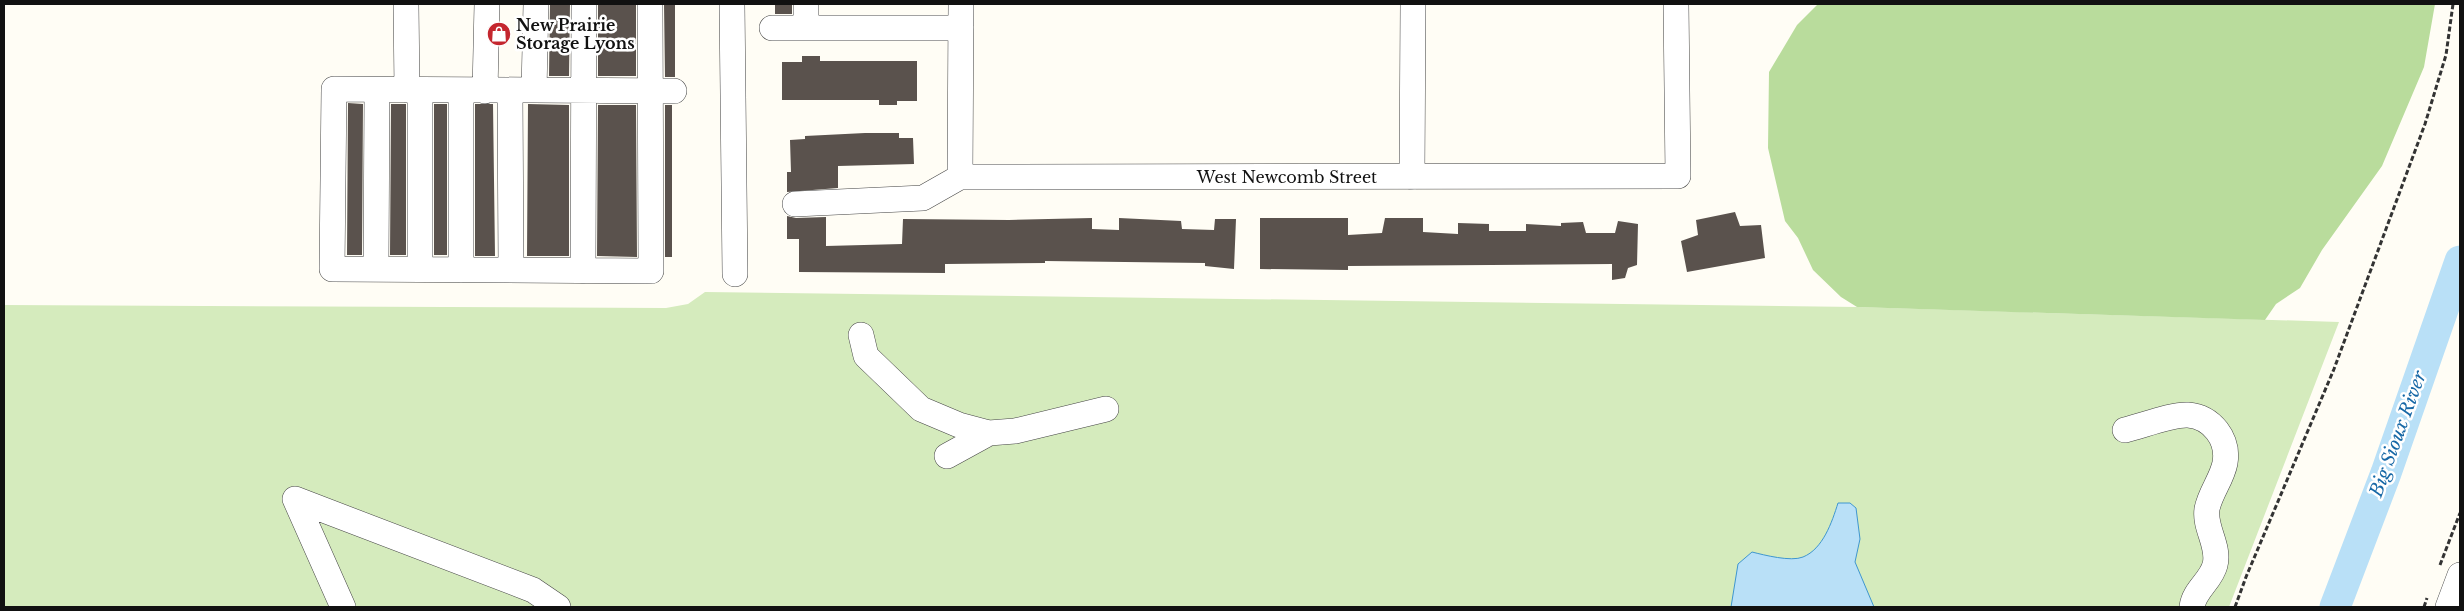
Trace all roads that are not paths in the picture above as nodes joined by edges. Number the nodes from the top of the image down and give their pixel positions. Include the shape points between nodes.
1 (406, 4) edge
2 (487, 4) edge
3 (536, 4) edge
4 (584, 4) edge
5 (650, 4) edge
6 (732, 4) edge
7 (1413, 4) edge
8 (1676, 4) edge
9 (806, 16) edge
10 (961, 16) edge
11 (772, 28) dead end
12 (377, 90) junction
13 (413, 90) junction
14 (510, 90) junction
15 (534, 90) junction
16 (584, 90) junction
17 (473, 91) junction
18 (662, 91) junction
19 (960, 177) junction
20 (1412, 177) junction
21 (795, 204) dead end
22 (376, 269) junction
23 (420, 269) junction
24 (461, 270) junction
25 (511, 270) junction
26 (584, 270) junction
27 (735, 274) dead end
28 (861, 335) dead end
29 (1106, 409) dead end
30 (2125, 430) dead end
31 (989, 433) junction
32 (947, 456) dead end
33 (2449, 574) edge
34 (2439, 599) edge
35 (343, 607) edge
36 (558, 607) edge
37 (2192, 607) edge

1 - 13 street
2 - 17 street
3 - 15 street
4 - 16 street
5 - 18 street
6 - 27 street
7 - 20 street
8 - 20 street, West Newcomb Street via 1678,176
9 - 10 street
9 - 11 street
10 - 19 street
12 - 13 street
12 - 22 street
12 - 22 street via 334,89 332,269
13 - 17 street
13 - 23 street
14 - 15 street
14 - 17 street
14 - 25 street
15 - 16 street
16 - 18 street
16 - 26 street
17 - 24 street
18 - 26 street via 661,271
19 - 20 street, West Newcomb Street
19 - 21 street via 923,198
22 - 23 street
23 - 24 street
24 - 25 street
25 - 26 street
28 - 31 street via 866,356 921,409
29 - 31 street via 1015,431
30 - 37 street via 2187,415 2204,419 2222,437 2225,462 2206,514 2216,554 2215,565 2195,594
31 - 32 street
33 - 34 street
35 - 36 street via 295,499 534,590

